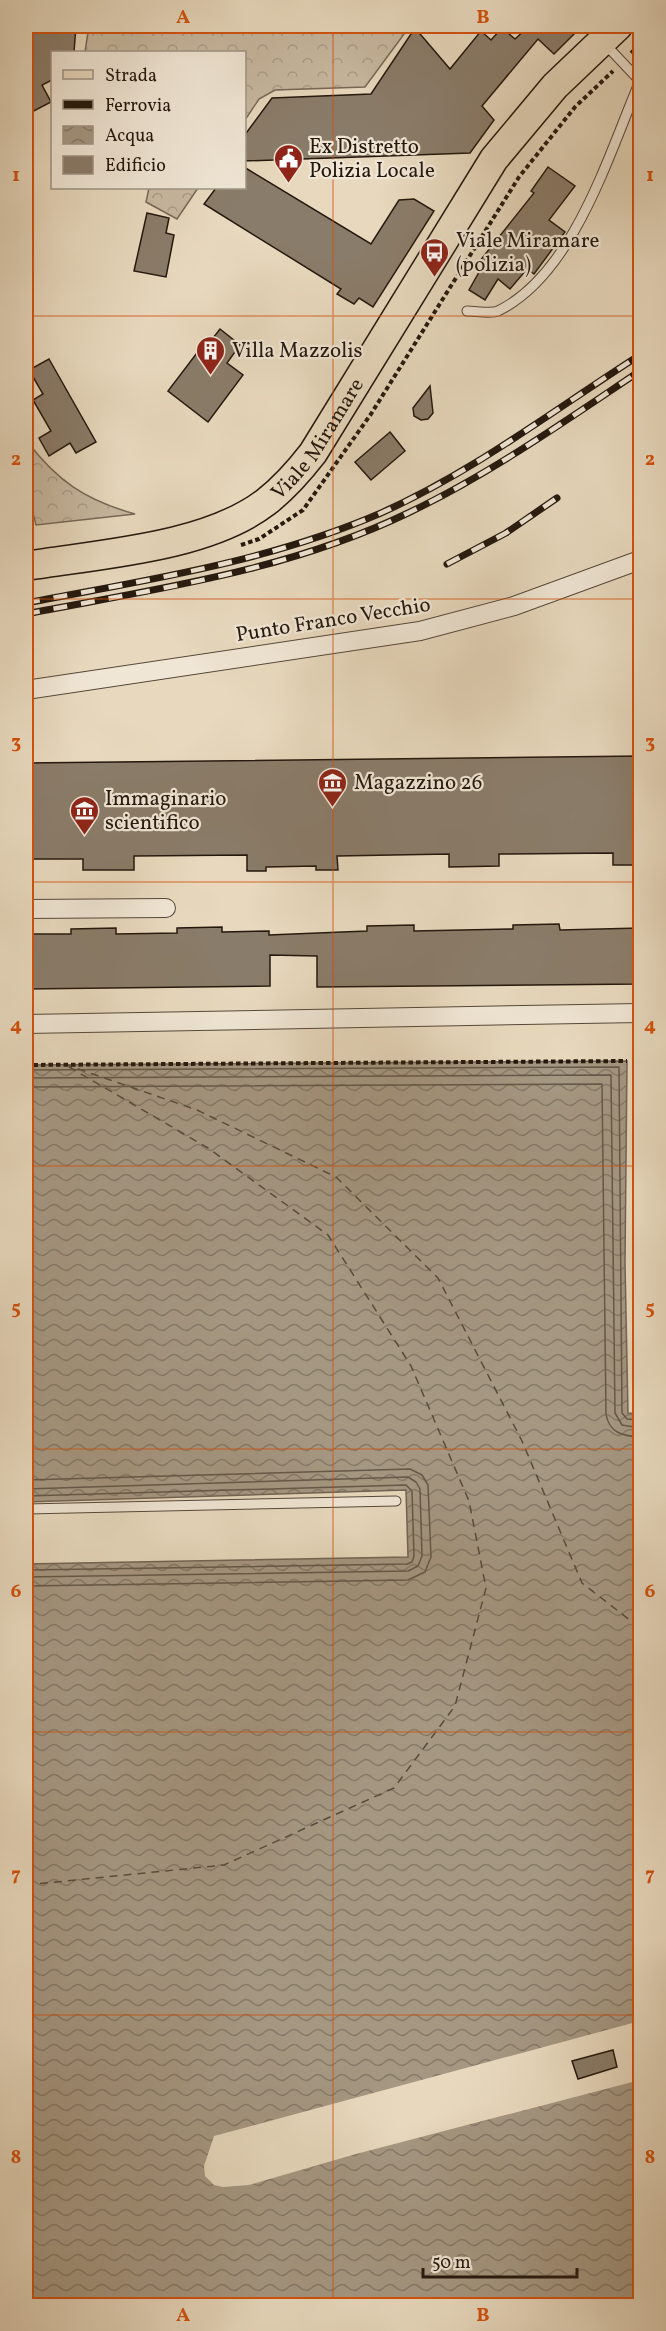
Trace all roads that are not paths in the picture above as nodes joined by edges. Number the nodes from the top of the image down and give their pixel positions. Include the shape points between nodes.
1 (610, 33) edge
2 (467, 311) dead end
3 (640, 560) edge
4 (26, 566) edge
5 (26, 690) edge
6 (166, 908) dead end
7 (26, 909) edge
8 (640, 1013) edge
9 (26, 1024) edge
10 (396, 1501) dead end
11 (26, 1509) edge

1 - 2 lane via 640,81 587,210 555,263 527,290 497,312
1 - 4 main road, Viale Miramare via 555,86 494,159 313,453 282,489 248,514 209,533
3 - 5 street, Punto Franco Vecchio via 514,606 420,631
6 - 7 street
8 - 9 street
10 - 11 lane

